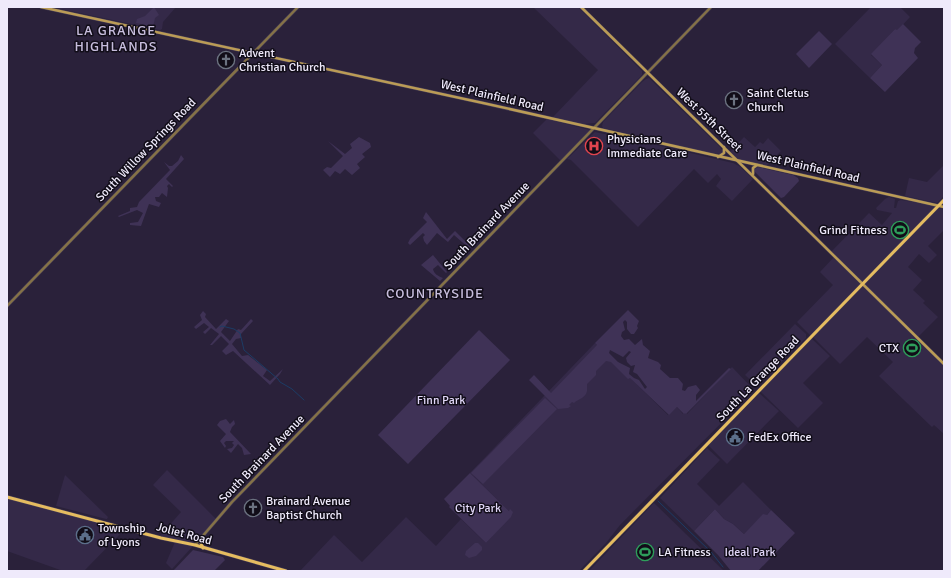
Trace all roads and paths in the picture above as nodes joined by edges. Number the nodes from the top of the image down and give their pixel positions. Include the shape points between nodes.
1 (41, 7) edge
2 (298, 7) edge
3 (581, 7) edge
4 (711, 7) edge
5 (253, 53) junction
6 (648, 72) junction
7 (594, 128) junction
8 (724, 147) junction
9 (718, 157) junction
10 (740, 162) junction
11 (758, 165) junction
12 (753, 174) junction
13 (944, 200) edge
14 (938, 206) junction
15 (944, 207) edge
16 (863, 284) junction
17 (7, 306) edge
18 (944, 364) edge
19 (7, 497) edge
20 (202, 537) junction
21 (194, 545) junction
22 (203, 548) junction
23 (286, 571) edge
24 (584, 571) edge

1 - 5 main road, West Plainfield Road
2 - 5 street, South Willow Springs Road
3 - 6 main road, West 55th Street
4 - 6 street, South Brainard Avenue
5 - 7 main road, West Plainfield Road
5 - 17 street, South Willow Springs Road
6 - 7 street, South Brainard Avenue
6 - 8 main road, West 55th Street
7 - 9 main road, West Plainfield Road
7 - 20 street, South Brainard Avenue via 231,503
8 - 9 main road via 724,153
8 - 10 main road, West 55th Street
9 - 10 main road, West Plainfield Road
10 - 11 main road, West Plainfield Road
10 - 12 main road, West 55th Street
11 - 12 main road via 754,168
11 - 14 main road, West Plainfield Road
12 - 16 main road, West 55th Street
13 - 14 main road, South La Grange Road
14 - 15 main road, West Plainfield Road
14 - 16 main road, South La Grange Road
16 - 18 main road, West 55th Street
16 - 24 main road, South La Grange Road
19 - 21 main road, Joliet Road
20 - 21 street, South Brainard Avenue
20 - 22 main road
21 - 22 main road, Joliet Road
22 - 23 main road, Joliet Road

